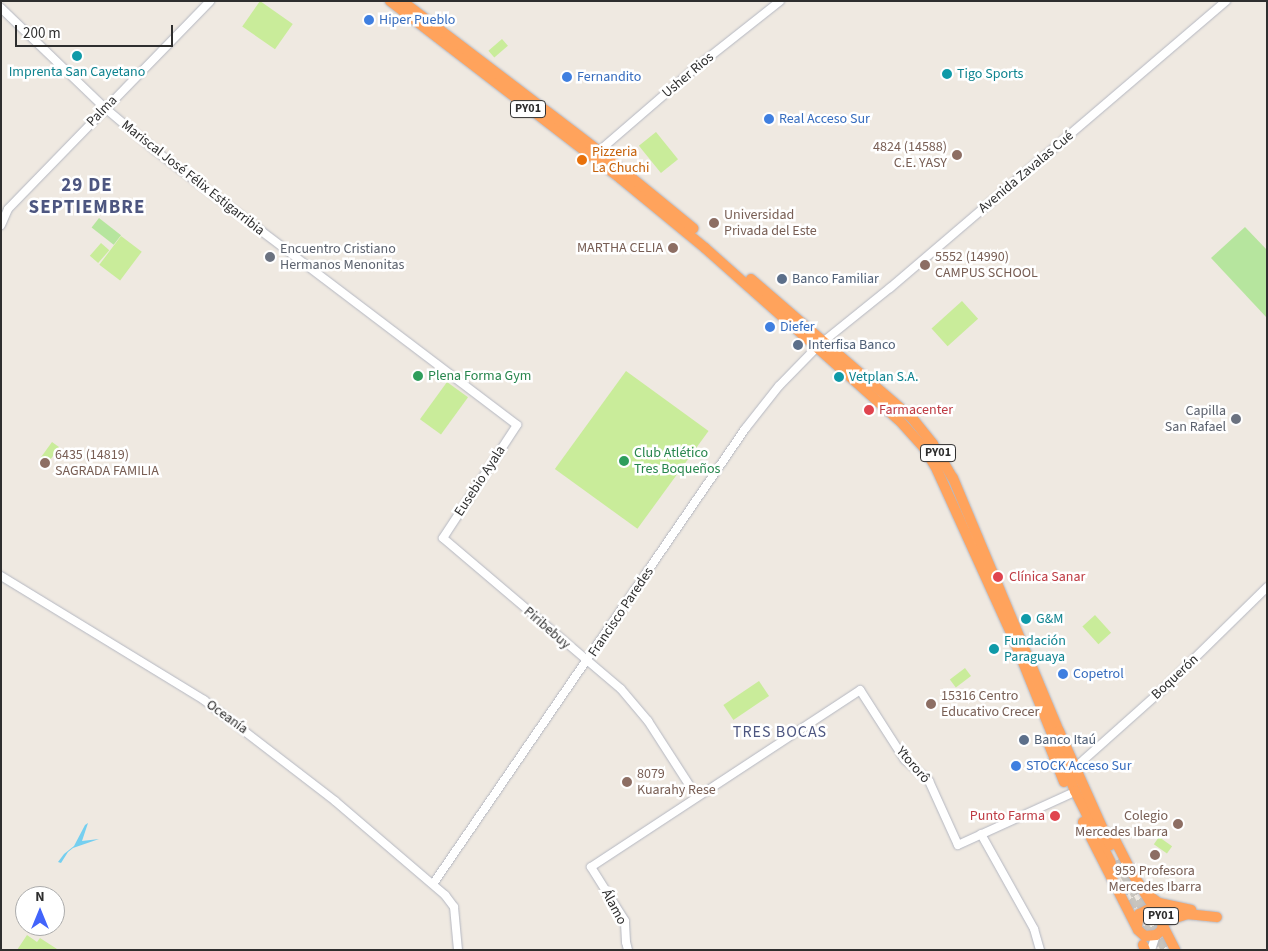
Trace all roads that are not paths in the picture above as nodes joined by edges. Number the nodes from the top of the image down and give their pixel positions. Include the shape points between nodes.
1 (210, 1) edge
2 (390, 1) edge
3 (402, 1) edge
4 (780, 1) edge
5 (1226, 1) edge
6 (1, 8) edge
7 (104, 108) junction
8 (599, 151) junction
9 (4, 212) edge
10 (1, 225) edge
11 (821, 344) junction
12 (517, 425) joint
13 (443, 538) joint
14 (1, 576) edge
15 (1267, 587) edge
16 (1005, 599) junction
17 (1014, 640) junction
18 (586, 662) junction
19 (1080, 764) junction
20 (1070, 794) junction
21 (697, 797) junction
22 (982, 834) junction
23 (433, 884) junction
24 (1142, 890) junction
25 (1180, 916) junction
26 (1217, 917) dead end
27 (1160, 918) junction
28 (1139, 930) junction
29 (1156, 935) junction
30 (1168, 938) junction
31 (1146, 949) edge
32 (458, 950) edge
33 (628, 950) edge
34 (1040, 950) edge
35 (1175, 950) edge

1 - 7 street, Palma
2 - 11 highway, PY01 via 667,216
3 - 8 highway, PY01
4 - 8 street, Usher Rios
5 - 11 street, Avenida Zavalas Cué
6 - 7 street, Mariscal José Félix Estigarribia
7 - 9 street, Palma
7 - 12 street, Mariscal José Félix Estigarribia
8 - 11 highway, PY01 via 671,210
9 - 10 street, Palma
11 - 16 highway, PY01 via 912,418 933,444 953,478
11 - 17 highway, PY01 via 924,448
11 - 18 street, Francisco Paredes via 779,386 745,429
12 - 13 street, Eusebio Ayala
13 - 18 street, Piribebuy
14 - 23 street, Oceanía via 204,700 271,750
15 - 19 street, Boquerón via 1162,690
16 - 17 highway, PY01 via 1114,861 1076,791
16 - 19 highway via 1016,613
17 - 20 highway via 1024,686
18 - 21 street, Piribebuy via 621,689 648,721
18 - 23 street, Francisco Paredes
19 - 24 highway
20 - 22 street
20 - 28 highway
21 - 22 street, Ytororô via 860,690 905,760 929,781 958,845
21 - 33 street, Álamo via 591,867 625,921
22 - 34 street via 1030,921
23 - 32 street, Oceanía via 454,907
24 - 27 highway
24 - 27 highway via 1159,903 1191,910 1173,909
25 - 26 highway
25 - 27 highway
25 - 30 highway via 1170,927
27 - 28 highway, PY01 via 1147,910 1140,914
27 - 29 highway, PY01
27 - 30 highway
28 - 29 highway, PY01 via 1148,936
28 - 31 street
29 - 31 street
30 - 35 highway

